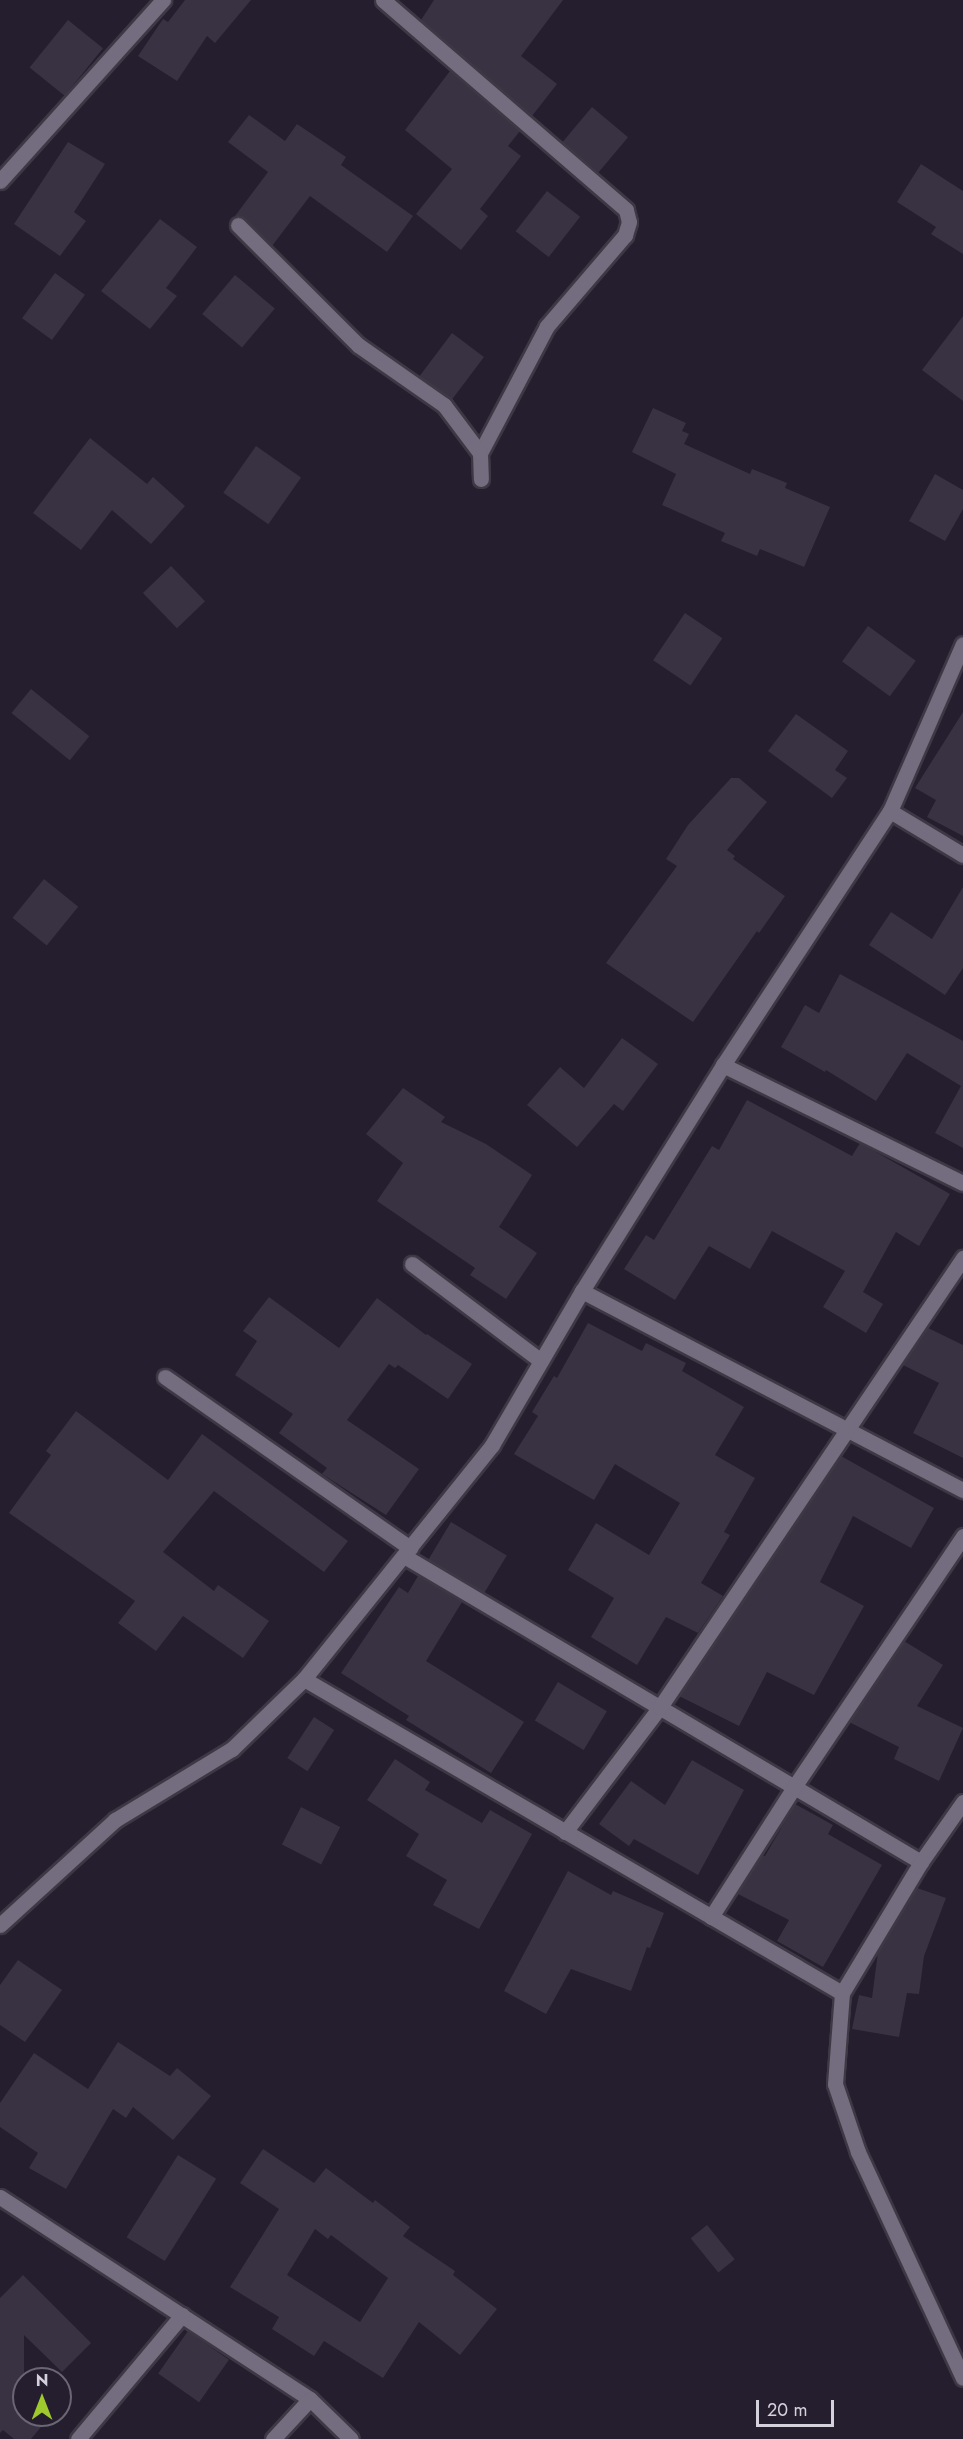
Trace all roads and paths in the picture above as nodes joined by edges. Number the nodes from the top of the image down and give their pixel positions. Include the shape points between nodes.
1 (163, 0) edge
2 (383, 0) edge
3 (0, 181) edge
4 (238, 225) dead end
5 (480, 453) junction
6 (481, 479) dead end
7 (963, 644) edge
8 (890, 812) junction
9 (963, 855) edge
10 (723, 1065) junction
11 (963, 1184) edge
12 (963, 1258) edge
13 (412, 1264) dead end
14 (582, 1291) junction
15 (541, 1361) junction
16 (165, 1377) dead end
17 (847, 1429) junction
18 (963, 1490) edge
19 (963, 1536) edge
20 (407, 1552) junction
21 (304, 1679) junction
22 (660, 1707) junction
23 (794, 1787) junction
24 (963, 1802) edge
25 (565, 1832) junction
26 (921, 1862) junction
27 (711, 1917) junction
28 (0, 1925) edge
29 (842, 1993) junction
30 (0, 2197) edge
31 (182, 2315) junction
32 (963, 2378) edge
33 (310, 2399) junction
34 (78, 2439) edge
35 (273, 2439) edge
36 (351, 2439) edge

1 - 3 street
2 - 5 street via 626,210 629,222 625,235 547,326
4 - 5 street via 358,345 444,405
5 - 6 street
7 - 8 street
8 - 9 street
8 - 10 street
10 - 11 street
10 - 14 street
12 - 17 street
13 - 15 street
14 - 15 street
14 - 17 street
15 - 20 street via 492,1445
16 - 20 street
17 - 18 street
17 - 22 street
19 - 23 street
20 - 21 street
20 - 22 street
21 - 25 street
21 - 28 street via 232,1749 115,1820
22 - 23 street
22 - 25 street
23 - 26 street
23 - 27 street
24 - 26 street
25 - 27 street
26 - 29 street
27 - 29 street
29 - 32 street via 835,2084 858,2152
30 - 31 street
31 - 33 street
31 - 34 street
33 - 35 street
33 - 36 street

